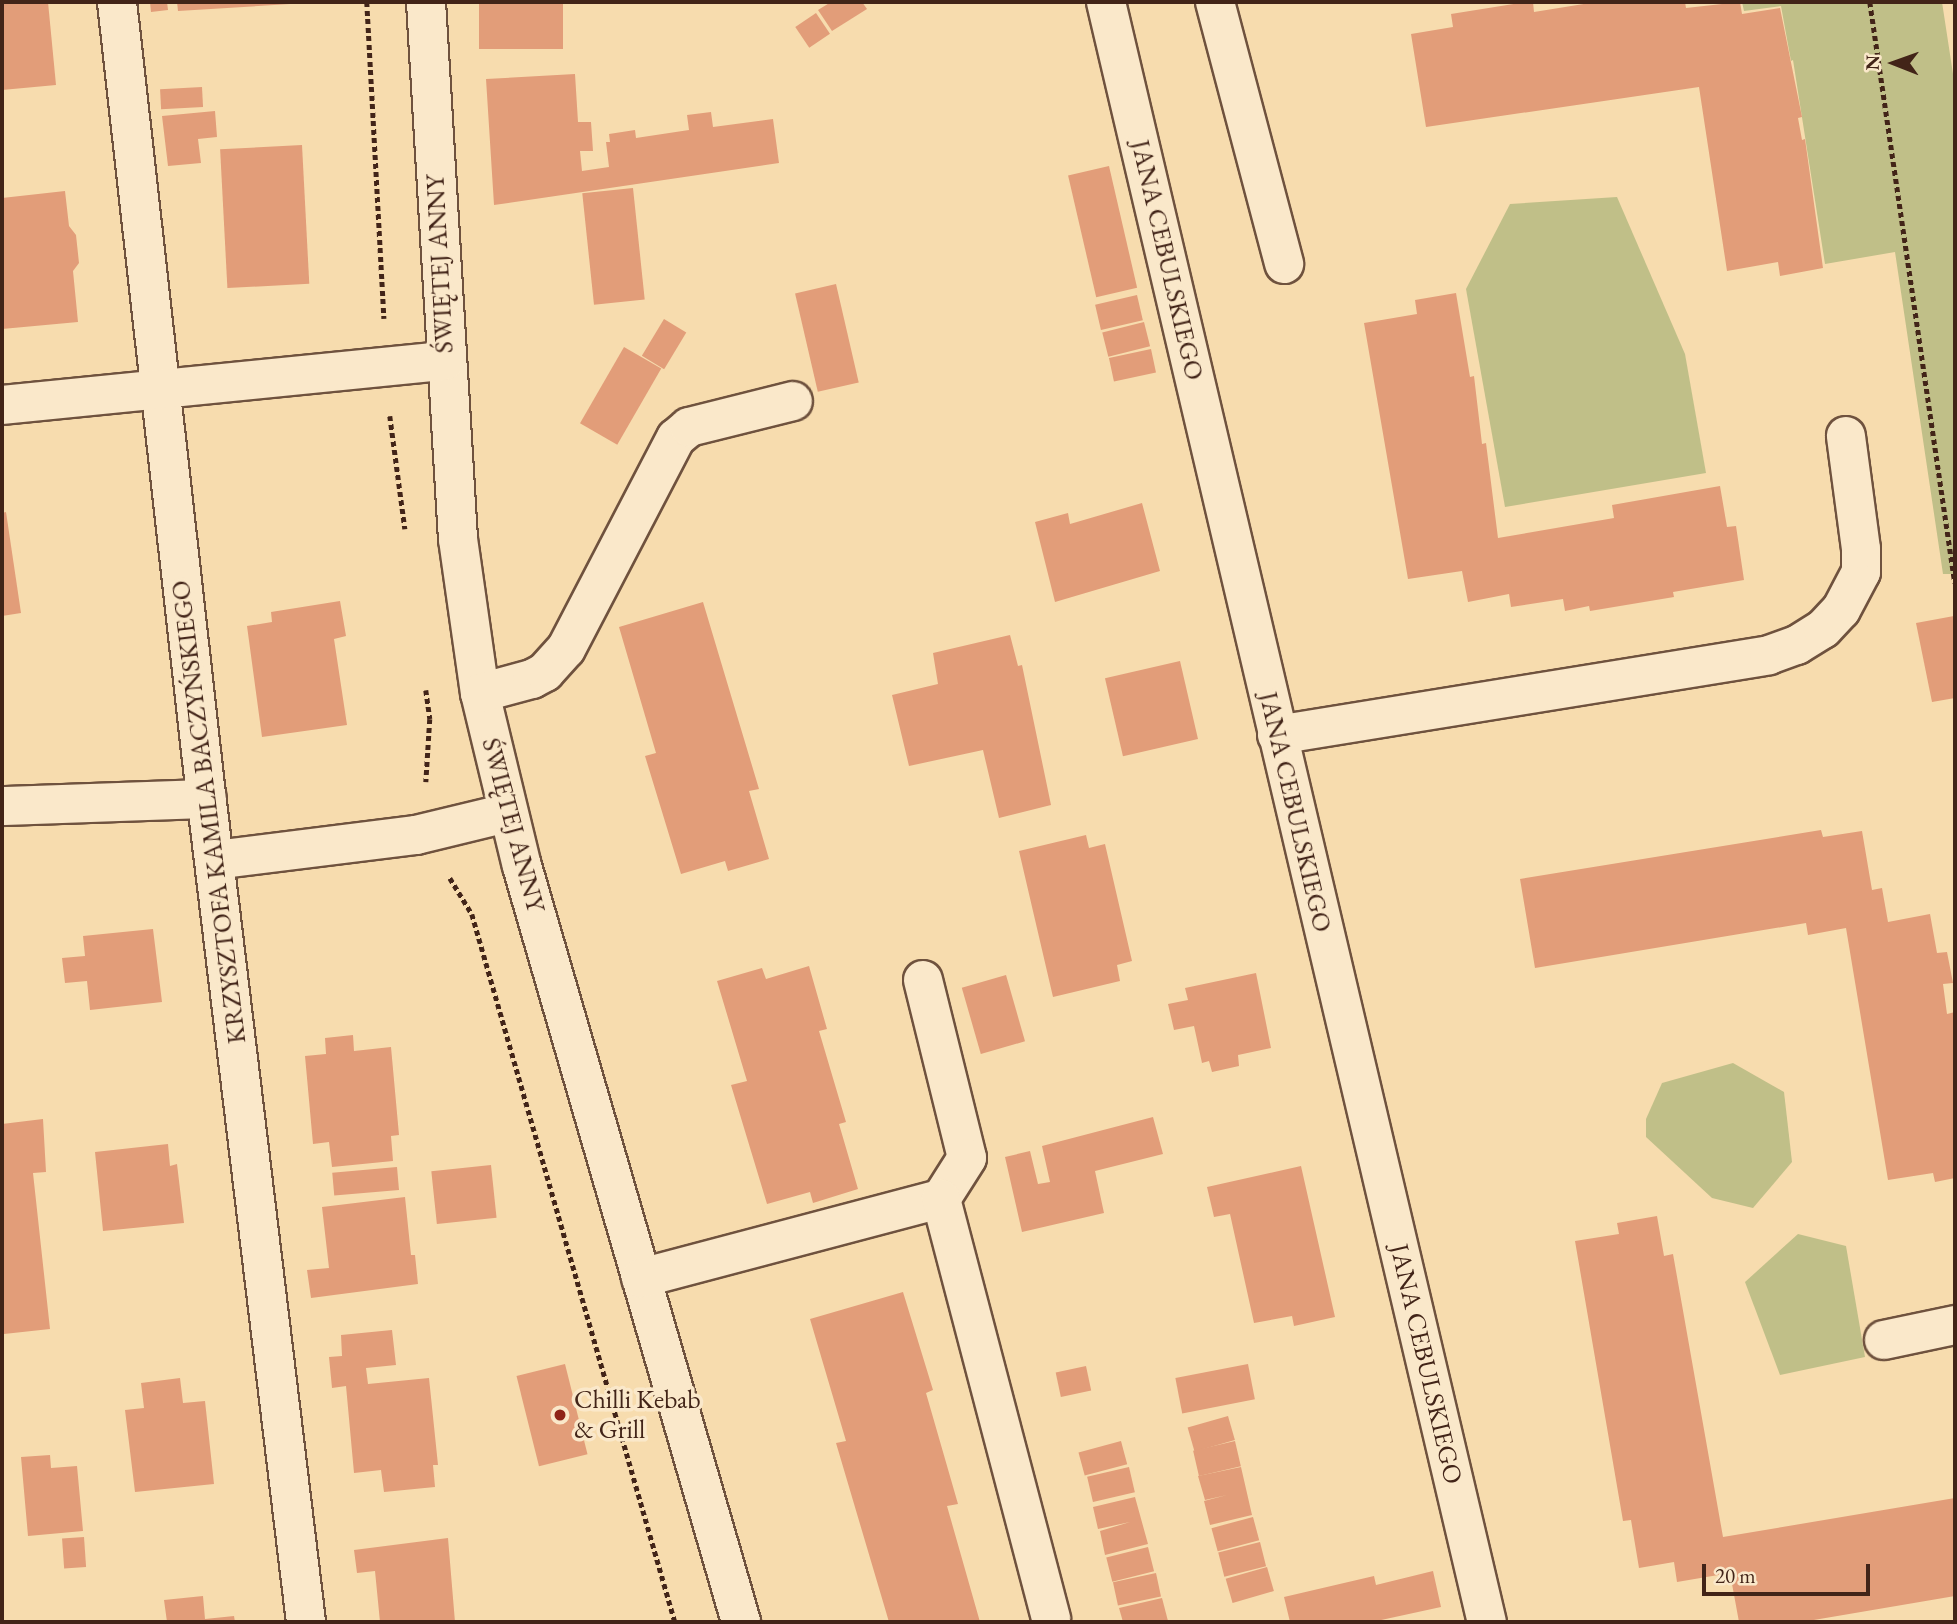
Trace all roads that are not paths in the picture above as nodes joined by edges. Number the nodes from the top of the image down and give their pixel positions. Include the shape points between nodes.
1 (117, 2) edge
2 (426, 2) edge
3 (1215, 2) edge
4 (1109, 13) edge
5 (1284, 264) dead end
6 (445, 361) junction
7 (159, 391) junction
8 (793, 401) dead end
9 (2, 405) edge
10 (1846, 436) dead end
11 (480, 693) junction
12 (1277, 735) junction
13 (207, 799) junction
14 (2, 806) edge
15 (507, 813) junction
16 (215, 860) junction
17 (923, 980) dead end
18 (942, 1199) junction
19 (641, 1278) junction
20 (1955, 1325) edge
21 (1884, 1340) dead end
22 (1051, 1619) dead end
23 (306, 1622) edge
24 (741, 1622) edge
25 (1487, 1622) edge

1 - 7 street, KRZYSZTOFA KAMILA BACZYŃSKIEGO
2 - 6 street, ŚWIĘTEJ ANNY
3 - 5 street
4 - 12 street, JANA CEBULSKIEGO
6 - 7 street
6 - 11 street, ŚWIĘTEJ ANNY via 458,539
7 - 9 street
7 - 13 street, KRZYSZTOFA KAMILA BACZYŃSKIEGO
8 - 11 street via 689,427 676,438 566,649 532,679
10 - 12 street via 1861,572 1841,610 1823,629 1797,645 1757,657
11 - 15 street, ŚWIĘTEJ ANNY
12 - 25 street, JANA CEBULSKIEGO
13 - 14 street
13 - 16 street, KRZYSZTOFA KAMILA BACZYŃSKIEGO
15 - 16 street via 416,835
15 - 19 street, ŚWIĘTEJ ANNY
16 - 23 street, KRZYSZTOFA KAMILA BACZYŃSKIEGO
17 - 18 street via 967,1158
18 - 19 street
18 - 22 street
19 - 24 street, ŚWIĘTEJ ANNY
20 - 21 street

